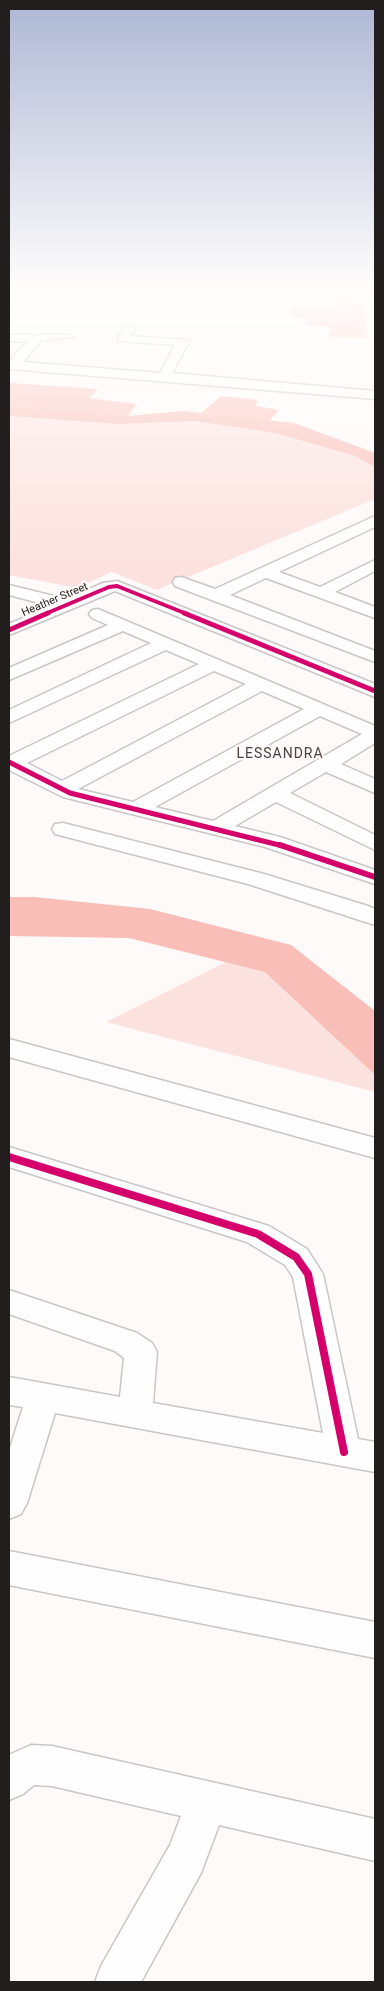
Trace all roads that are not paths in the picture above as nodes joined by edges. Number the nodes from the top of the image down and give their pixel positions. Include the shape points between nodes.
1 (230, 382) edge
2 (375, 395) edge
3 (375, 521) edge
4 (375, 565) edge
5 (265, 572) junction
6 (180, 582) dead end
7 (10, 592) edge
8 (320, 593) junction
9 (216, 595) junction
10 (68, 605) junction
11 (375, 613) edge
12 (98, 614) dead end
13 (122, 624) junction
14 (9, 630) edge
15 (166, 643) junction
16 (375, 657) edge
17 (213, 664) junction
18 (9, 675) edge
19 (262, 684) junction
20 (375, 691) edge
21 (319, 709) junction
22 (9, 717) edge
23 (375, 734) edge
24 (10, 762) edge
25 (325, 764) junction
26 (375, 787) edge
27 (62, 788) junction
28 (275, 794) junction
29 (136, 809) junction
30 (216, 828) junction
31 (64, 829) dead end
32 (375, 843) edge
33 (369, 869) edge
34 (375, 918) edge
35 (9, 1048) edge
36 (375, 1148) edge
37 (9, 1157) edge
38 (9, 1302) edge
39 (9, 1391) edge
40 (44, 1398) junction
41 (135, 1414) junction
42 (359, 1454) edge
43 (9, 1503) edge
44 (9, 1568) edge
45 (375, 1640) edge
46 (9, 1780) edge
47 (207, 1802) junction
48 (375, 1840) edge
49 (117, 1982) edge

1 - 2 street
3 - 5 street
4 - 8 street
5 - 8 street
5 - 9 street
6 - 9 street
7 - 10 street
8 - 11 street
9 - 16 street
10 - 14 street, Heather Street
10 - 20 street, Heather Street via 109,587 122,587
12 - 13 street
13 - 15 street
13 - 18 street
15 - 17 street
15 - 22 street
17 - 19 street
17 - 24 street
19 - 21 street
19 - 27 street
21 - 23 street
21 - 29 street
23 - 25 street
24 - 27 street
25 - 26 street
25 - 28 street
27 - 29 street via 70,793
28 - 30 street
28 - 32 street
29 - 30 street
30 - 33 street
31 - 34 street via 256,879
35 - 36 street
37 - 42 street via 258,1234 296,1257 308,1274
38 - 41 street via 126,1342 141,1352
39 - 40 street
40 - 41 street
40 - 43 street
41 - 42 street
44 - 45 street
46 - 47 street via 32,1765 52,1766
47 - 48 street
47 - 49 street via 186,1858

